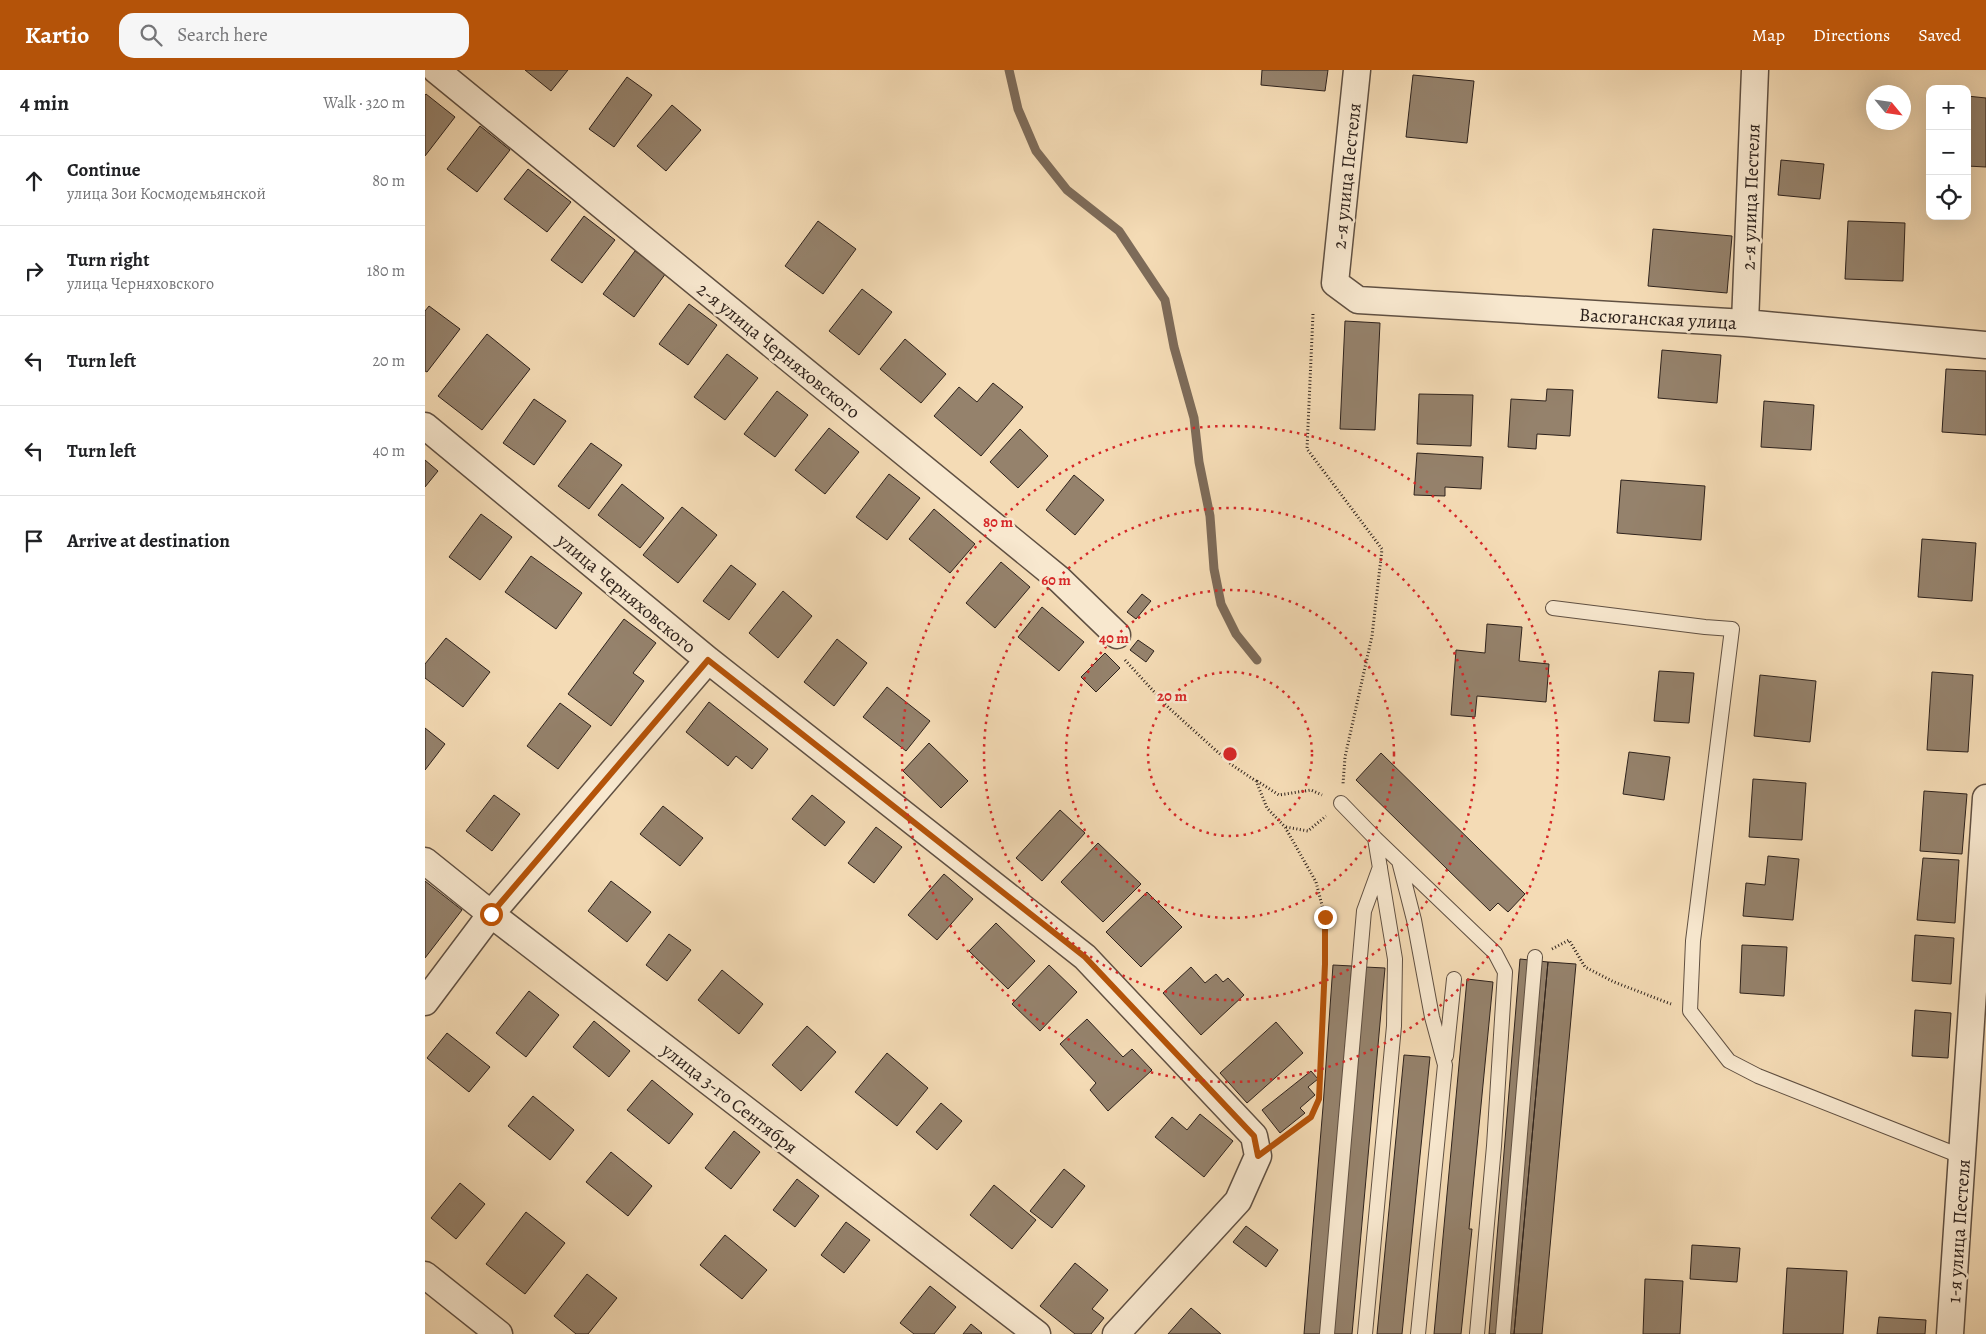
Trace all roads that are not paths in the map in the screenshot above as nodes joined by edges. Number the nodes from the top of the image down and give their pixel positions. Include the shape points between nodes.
1 (436, 70) edge
2 (1357, 70) edge
3 (1755, 70) edge
4 (1335, 283) joint
5 (1745, 323) junction
6 (1986, 345) edge
7 (425, 426) edge
8 (1553, 608) dead end
9 (1117, 635) road end
10 (708, 660) junction
11 (1986, 798) edge
12 (1341, 803) road end
13 (1375, 838) junction
14 (425, 861) edge
15 (1399, 862) junction
16 (1381, 865) junction
17 (491, 914) junction
18 (1535, 957) road end
19 (1454, 979) dead end
20 (425, 1002) edge
21 (1445, 1064) junction
22 (1963, 1157) junction
23 (425, 1275) edge
24 (499, 1334) edge
25 (1037, 1334) edge
26 (1116, 1334) edge
27 (1327, 1334) edge
28 (1365, 1334) edge
29 (1418, 1334) edge
30 (1477, 1334) edge
31 (1503, 1334) edge
32 (1950, 1334) edge

1 - 9 street, 2-я улица Черняховского via 1059,579
2 - 4 street, 2-я улица Пестеля
3 - 5 street, 2-я улица Пестеля
4 - 5 street, Васюганская улица via 1358,300
5 - 6 street, Васюганская улица
7 - 10 street, улица Черняховского
8 - 22 lane via 1732,629 1693,941 1690,1011 1729,1060 1758,1076
10 - 17 street
10 - 26 street, улица Черняховского via 1085,957 1256,1146 1238,1201
11 - 22 street, 1-я улица Пестеля
12 - 13 lane
13 - 15 lane
13 - 16 lane
14 - 17 street, улица 3-го Сентября
15 - 21 lane
15 - 30 lane via 1495,953 1505,972
16 - 27 lane via 1364,911
16 - 28 lane via 1395,959 1393,1026
17 - 20 street
17 - 25 street, улица 3-го Сентября
18 - 31 lane
19 - 21 lane
21 - 29 lane
22 - 32 street, 1-я улица Пестеля
23 - 24 street

